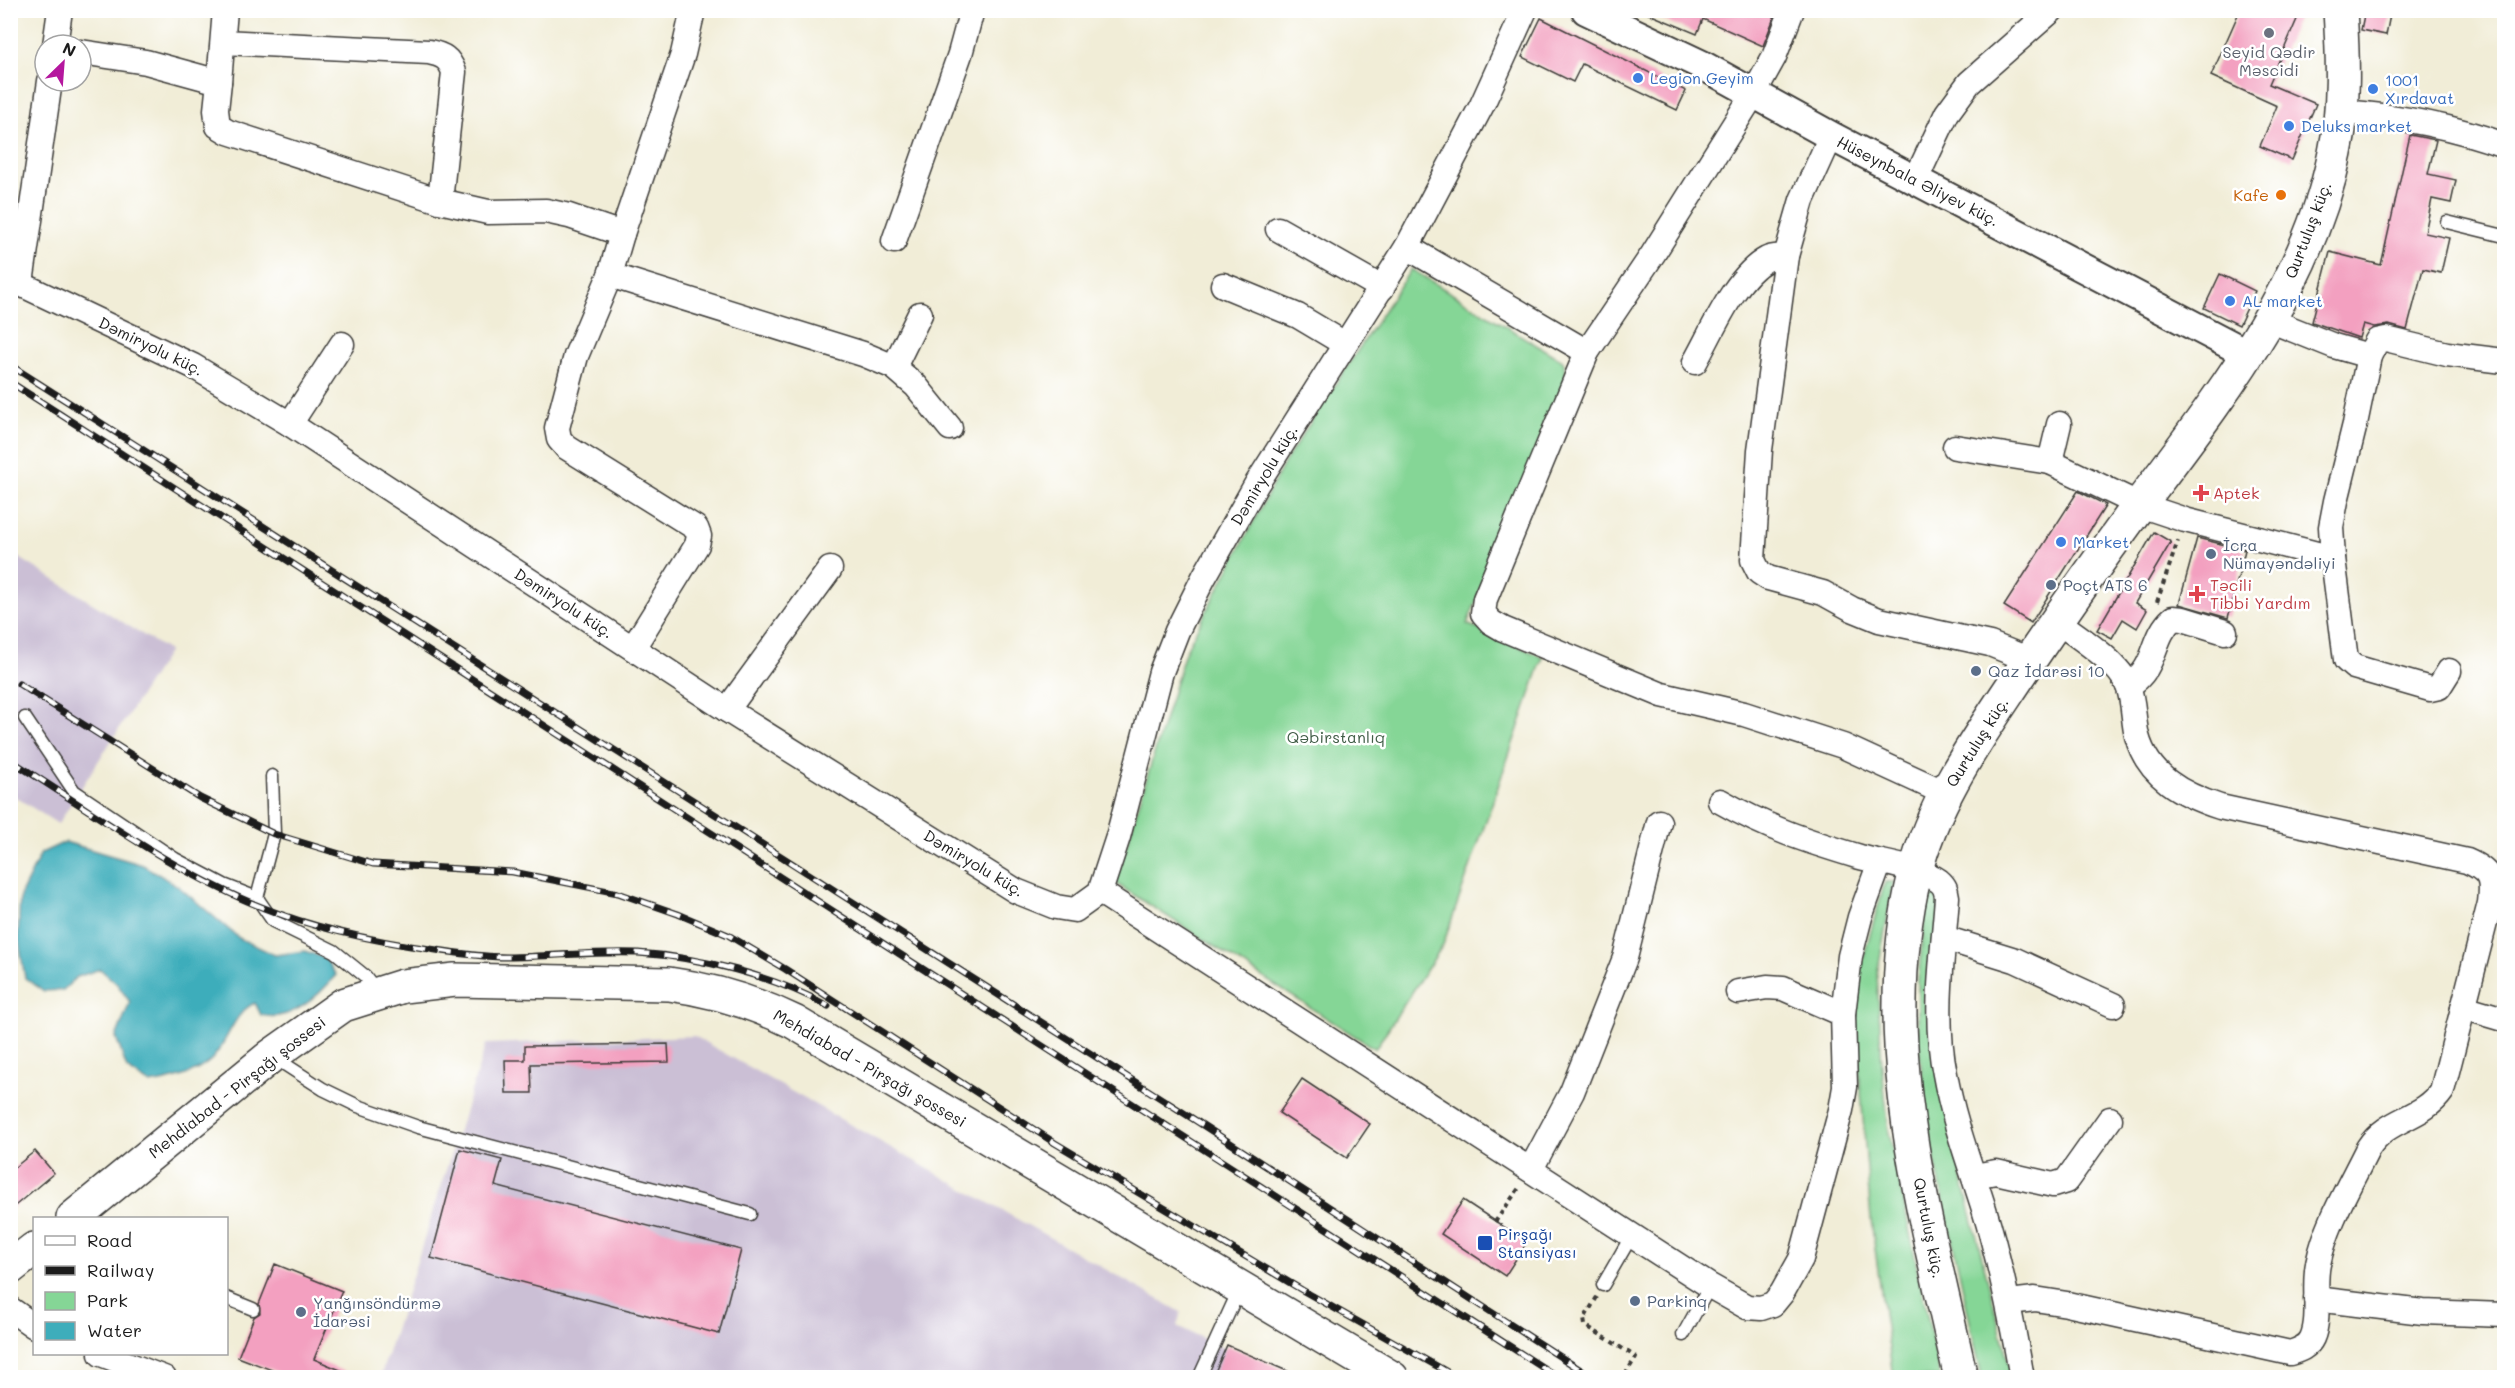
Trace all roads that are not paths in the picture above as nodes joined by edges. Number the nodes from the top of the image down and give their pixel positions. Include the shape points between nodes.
1 (60, 10) edge
2 (225, 10) edge
3 (693, 10) edge
4 (972, 10) edge
5 (1525, 10) edge
6 (1586, 10) edge
7 (1792, 10) edge
8 (2052, 10) edge
9 (2340, 10) edge
10 (57, 33) edge
11 (223, 42) junction
12 (93, 54) edge
13 (219, 82) junction
14 (48, 93) edge
15 (1754, 93) junction
16 (2342, 112) junction
17 (1831, 136) junction
18 (2505, 145) edge
19 (1916, 179) junction
20 (440, 201) junction
21 (2447, 222) dead end
22 (1278, 229) dead end
23 (622, 234) junction
24 (2505, 236) edge
25 (894, 241) dead end
26 (1407, 247) junction
27 (1786, 256) junction
28 (610, 275) junction
29 (16, 281) edge
30 (1222, 285) dead end
31 (1382, 288) junction
32 (921, 314) dead end
33 (2270, 320) junction
34 (342, 344) dead end
35 (1345, 344) junction
36 (1587, 352) junction
37 (2248, 354) junction
38 (2368, 356) junction
39 (2505, 361) edge
40 (1695, 362) dead end
41 (894, 366) junction
42 (290, 424) junction
43 (2059, 424) dead end
44 (950, 428) dead end
45 (1955, 447) dead end
46 (2049, 462) junction
47 (2140, 505) junction
48 (2333, 558) junction
49 (830, 569) dead end
50 (2057, 621) junction
51 (2225, 632) dead end
52 (633, 648) junction
53 (2030, 660) junction
54 (2449, 671) dead end
55 (2128, 686) junction
56 (726, 710) junction
57 (25, 718) dead end
58 (272, 776) dead end
59 (1946, 793) junction
60 (1720, 801) dead end
61 (1659, 822) dead end
62 (1880, 862) junction
63 (1916, 872) junction
64 (1100, 891) junction
65 (257, 898) junction
66 (1944, 938) junction
67 (1738, 992) dead end
68 (378, 993) junction
69 (2113, 1005) dead end
70 (2463, 1007) junction
71 (1843, 1014) junction
72 (2505, 1019) edge
73 (271, 1056) junction
74 (2110, 1119) dead end
75 (1531, 1169) junction
76 (1974, 1176) junction
77 (750, 1214) dead end
78 (77, 1217) edge
79 (1632, 1235) junction
80 (33, 1250) edge
81 (10, 1268) edge
82 (1603, 1286) road end
83 (1710, 1286) junction
84 (1240, 1287) junction
85 (228, 1299) edge
86 (2316, 1299) junction
87 (2008, 1302) junction
88 (10, 1309) edge
89 (253, 1309) dead end
90 (2505, 1316) edge
91 (33, 1325) edge
92 (1683, 1335) dead end
93 (106, 1355) edge
94 (164, 1377) edge
95 (1199, 1377) edge
96 (1392, 1377) edge
97 (1961, 1377) edge
98 (2022, 1377) edge

1 - 10 street
2 - 11 street
3 - 23 street via 683,54
4 - 25 street
5 - 26 street, Dəmiryolu küç. via 1482,105
6 - 15 street, Hüseynbala Əliyev küç.
7 - 15 street via 1774,57
8 - 19 street via 1969,83 1947,114
9 - 16 main road, Qurtuluş küç.
11 - 13 street
11 - 20 street via 429,52 450,60 454,72
12 - 13 street via 146,62
13 - 20 street via 216,119 218,126 228,132
14 - 29 street
15 - 17 street, Hüseynbala Əliyev küç.
15 - 36 street
16 - 18 street via 2410,119
16 - 33 main road, Qurtuluş küç. via 2324,193 2302,253
17 - 19 street, Hüseynbala Əliyev küç.
17 - 27 street via 1802,200
19 - 37 street, Hüseynbala Əliyev küç.
20 - 23 street via 488,212 546,211
21 - 24 lane
22 - 31 street
23 - 28 street
26 - 31 street, Dəmiryolu küç.
26 - 36 street
27 - 40 street via 1770,258 1752,269 1738,286
27 - 53 street via 1760,450 1753,560 1759,572 1823,593 1879,620 1990,644
28 - 41 street
28 - 52 street via 576,356 557,428 559,439 696,528 699,536 697,546
29 - 42 street, Dəmiryolu küç. via 193,366
30 - 35 street via 1298,316
31 - 35 street, Dəmiryolu küç.
32 - 41 street
33 - 37 main road, Qurtuluş küç.
33 - 38 street
34 - 42 street
35 - 64 street, Dəmiryolu küç. via 1256,485 1177,631 1161,672
36 - 59 street via 1485,599 1483,613 1491,622 1635,685 1843,746
37 - 47 main road, Qurtuluş küç.
38 - 39 street via 2377,341 2386,339 2447,354
38 - 48 street via 2331,526
41 - 44 street
42 - 52 street, Dəmiryolu küç.
43 - 46 street
45 - 46 street
46 - 47 street
47 - 48 street
47 - 50 main road, Qurtuluş küç.
48 - 54 street via 2346,660 2354,667 2430,689 2439,687
49 - 56 street
50 - 53 main road, Qurtuluş küç.
50 - 55 street via 2117,669
51 - 55 street via 2173,618 2166,624 2149,667
52 - 56 street, Dəmiryolu küç.
53 - 59 main road, Qurtuluş küç.
55 - 70 street via 2145,756 2173,788 2229,809 2481,867 2492,886 2490,903
56 - 64 street, Dəmiryolu küç. via 1016,891 1056,907 1076,910
57 - 65 lane via 74,791 175,859
58 - 65 lane via 274,834
59 - 63 main road, Qurtuluş küç.
60 - 62 street via 1793,837
61 - 75 street via 1625,957 1572,1092
62 - 63 street
62 - 71 street via 1850,956
63 - 66 street via 1938,880 1945,888
63 - 97 main road, Qurtuluş küç. via 1900,963 1905,1093 1929,1236
64 - 75 street
65 - 68 lane via 273,921 334,951 366,976
66 - 69 street via 2015,960
66 - 76 street via 1939,1021 1944,1072
67 - 71 street via 1783,988
68 - 73 main road, Mehdiabad - Pirşağı şossesi via 343,1005
68 - 84 main road, Mehdiabad - Pirşağı şossesi via 455,980 506,979 669,984 737,997 767,1008 833,1043
70 - 72 street
70 - 86 street via 2442,1091 2433,1104 2386,1128 2368,1148 2324,1245 2318,1263
71 - 83 street via 1845,1087 1801,1259 1782,1293 1773,1304 1761,1308 1747,1307
73 - 77 lane via 323,1089 418,1127
73 - 78 main road, Mehdiabad - Pirşağı şossesi
74 - 76 street via 2066,1181 2053,1185 1996,1172
75 - 79 street
76 - 87 street
79 - 82 lane
79 - 83 street
80 - 81 main road
83 - 92 lane
84 - 95 lane
84 - 96 main road, Mehdiabad - Pirşağı şossesi
85 - 89 lane
86 - 87 street via 2312,1338 2306,1347 2290,1353 2067,1304 2035,1299
86 - 90 street via 2424,1312
87 - 98 street
88 - 91 street
93 - 94 street

